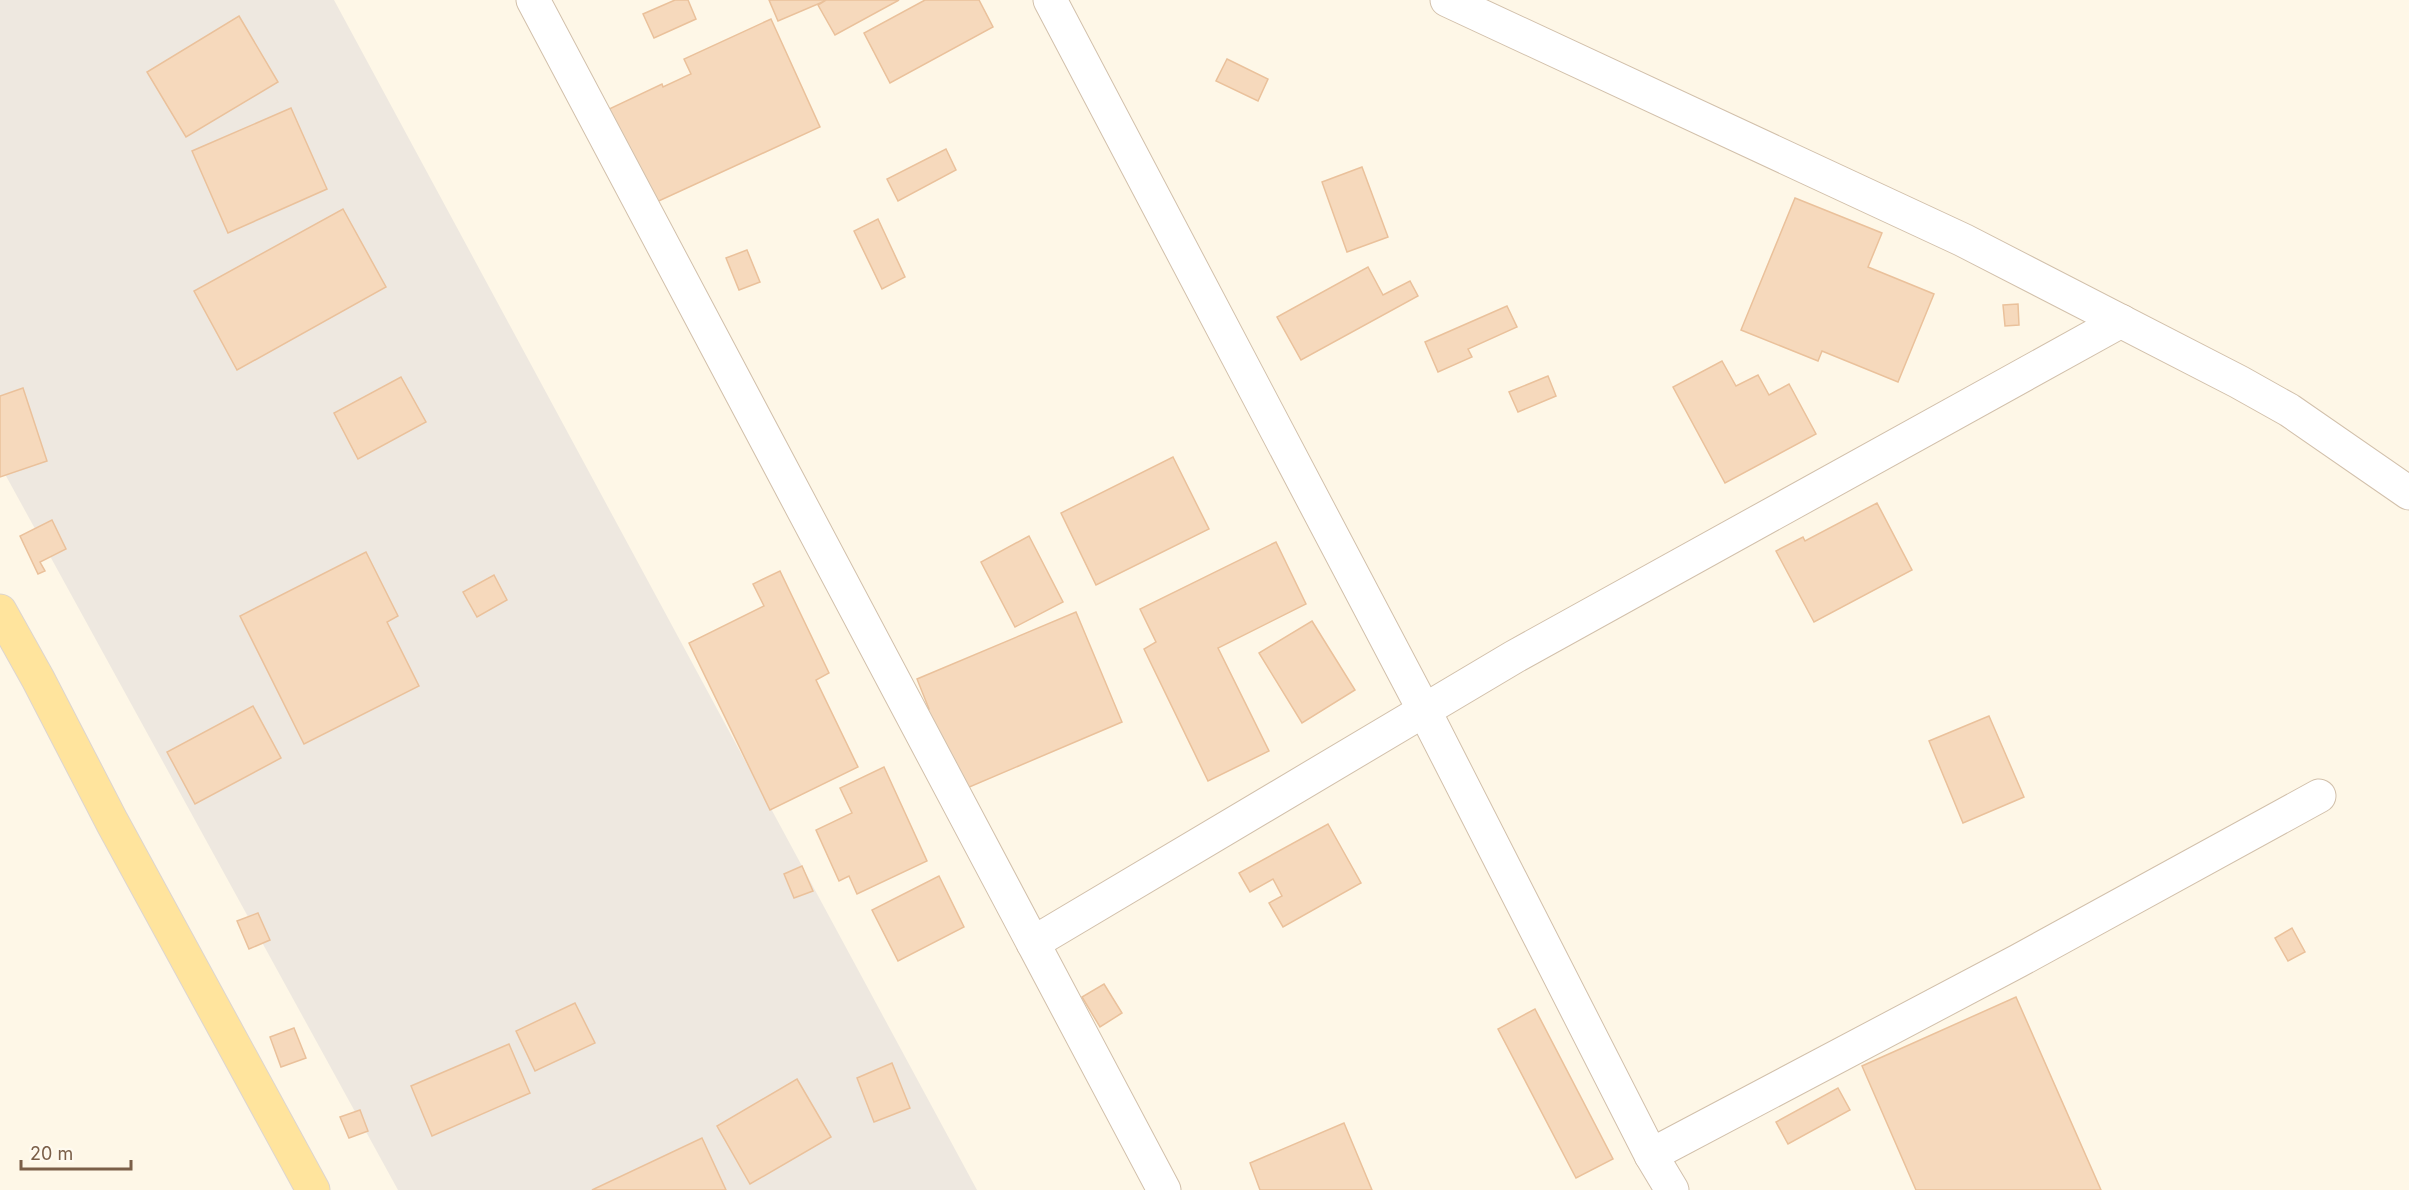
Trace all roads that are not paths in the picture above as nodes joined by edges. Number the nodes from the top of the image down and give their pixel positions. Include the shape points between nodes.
1 (533, 0) edge
2 (1050, 0) edge
3 (1446, 0) edge
4 (2121, 321) junction
5 (2409, 493) edge
6 (0, 611) edge
7 (1425, 712) junction
8 (2319, 796) dead end
9 (1033, 943) junction
10 (1651, 1155) junction
11 (313, 1190) edge
12 (1164, 1190) edge
13 (1672, 1190) edge

1 - 9 street
2 - 7 street
3 - 4 street via 1964,240
4 - 5 street via 2289,411
4 - 7 street via 1514,657
6 - 11 main road
7 - 9 street
7 - 10 street
8 - 10 street
9 - 12 street
10 - 13 street

